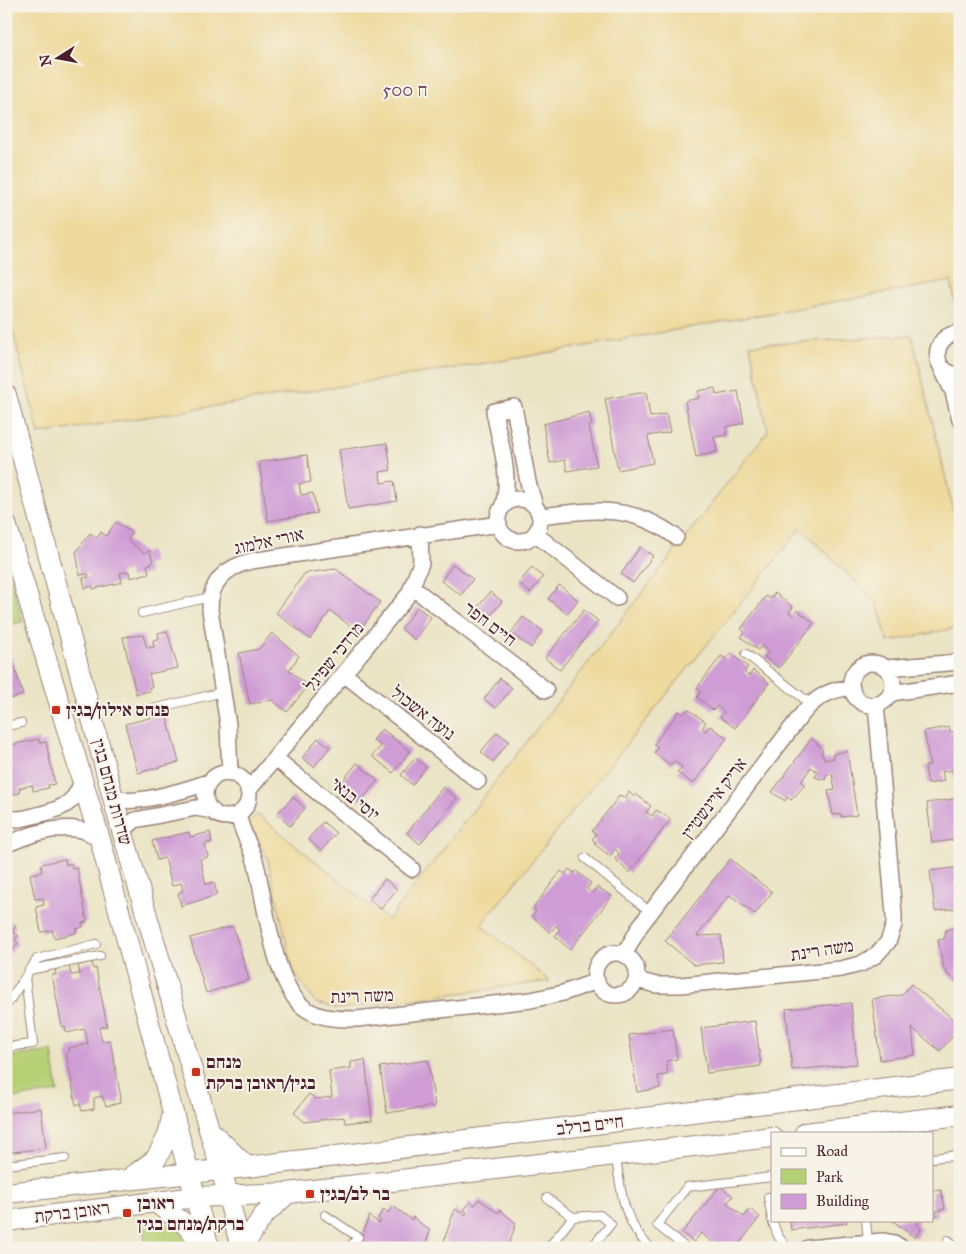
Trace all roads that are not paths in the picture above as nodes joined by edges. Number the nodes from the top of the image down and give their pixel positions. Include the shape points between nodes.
1 (960, 333) edge
2 (941, 367) junction
3 (960, 375) edge
4 (6, 395) edge
5 (960, 420) edge
6 (10, 442) edge
7 (502, 508) junction
8 (537, 511) junction
9 (6, 524) edge
10 (499, 524) junction
11 (420, 534) junction
12 (535, 534) junction
13 (676, 537) dead end
14 (412, 588) junction
15 (210, 597) junction
16 (617, 598) dead end
17 (142, 613) dead end
18 (746, 654) dead end
19 (960, 662) edge
20 (886, 668) junction
21 (344, 674) junction
22 (960, 683) edge
23 (852, 688) junction
24 (546, 690) dead end
25 (223, 692) junction
26 (891, 693) junction
27 (811, 704) junction
28 (876, 704) junction
29 (148, 710) dead end
30 (21, 724) dead end
31 (6, 726) edge
32 (275, 758) junction
33 (230, 774) junction
34 (82, 779) junction
35 (211, 781) junction
36 (478, 781) dead end
37 (112, 791) junction
38 (248, 791) junction
39 (213, 811) junction
40 (238, 814) junction
41 (6, 817) edge
42 (125, 839) junction
43 (102, 843) junction
44 (8, 845) edge
45 (585, 858) dead end
46 (412, 869) dead end
47 (650, 912) junction
48 (96, 944) dead end
49 (624, 954) junction
50 (100, 956) dead end
51 (27, 973) junction
52 (636, 980) junction
53 (597, 981) junction
54 (9, 995) edge
55 (6, 1006) edge
56 (6, 1048) edge
57 (960, 1079) edge
58 (173, 1112) junction
59 (960, 1115) edge
60 (209, 1130) junction
61 (815, 1132) edge
62 (771, 1137) edge
63 (616, 1155) junction
64 (960, 1155) edge
65 (65, 1158) dead end
66 (934, 1158) edge
67 (6, 1165) edge
68 (247, 1167) junction
69 (220, 1168) junction
70 (189, 1172) junction
71 (771, 1177) edge
72 (128, 1180) junction
73 (6, 1193) edge
74 (288, 1193) junction
75 (227, 1195) junction
76 (196, 1197) junction
77 (768, 1197) dead end
78 (548, 1198) dead end
79 (156, 1202) junction
80 (771, 1214) edge
81 (326, 1215) dead end
82 (573, 1217) junction
83 (6, 1221) edge
84 (773, 1222) edge
85 (866, 1222) edge
86 (948, 1240) dead end
87 (868, 1242) junction
88 (209, 1248) edge
89 (241, 1248) edge
90 (349, 1248) edge
91 (548, 1248) edge
92 (591, 1248) edge
93 (651, 1248) edge
94 (686, 1248) edge
95 (787, 1248) edge
96 (808, 1248) edge
97 (902, 1248) edge
98 (958, 1248) edge

1 - 2 street via 947,336 939,345 937,358
2 - 3 street via 951,374
2 - 5 street via 953,392
4 - 6 street, שדרות מנחם בגין
6 - 37 street, שדרות מנחם בגין
7 - 8 street via 515,499 525,499
7 - 8 street via 505,478 494,411 514,407 528,482
7 - 10 street
8 - 12 street via 540,526
8 - 13 street via 619,511 646,519
9 - 34 street, שדרות מנחם בגין
10 - 11 street, אורי אלמוג
10 - 12 street via 503,533 513,540 523,541
11 - 14 street, מרדכי שפיגל via 421,563
11 - 15 street, אורי אלמוג via 243,563 218,578
12 - 16 street
14 - 21 street, מרדכי שפיגל
14 - 24 street, חיים חפר
15 - 17 lane
15 - 25 street, אורי אלמוג
18 - 27 lane
19 - 20 street
20 - 23 street via 875,663 862,666 854,675
20 - 26 street via 893,680
21 - 32 street, מרדכי שפיגל
21 - 36 street, נועה אשכול
22 - 26 street
23 - 27 street, אריק איינשטיין via 830,691
23 - 28 street via 860,701
25 - 29 lane
25 - 33 street, אורי אלמוג via 230,741
26 - 28 street
27 - 47 street, אריק איינשטיין
28 - 52 street, משה רינת via 894,914 891,934 883,949 869,960 841,969 681,985 656,985
30 - 31 lane
32 - 38 street, מרדכי שפיגל
32 - 46 street, יוסי בנאי
33 - 35 street via 220,775
33 - 38 street via 242,780
34 - 41 street via 76,795 62,808 21,819
34 - 43 street, שדרות מנחם בגין
35 - 37 street via 189,790 130,800 119,798
35 - 39 street via 206,796
37 - 42 street, שדרות מנחם בגין
38 - 40 street via 247,805
39 - 40 street via 224,817
39 - 42 street via 198,808 135,820 126,828
40 - 53 street, משה רינת via 256,865 284,980 296,1001 314,1014 357,1019 511,1002 563,993
41 - 44 street via 15,828
42 - 60 street, שדרות מנחם בגין
43 - 44 street via 91,833 76,829 38,834
43 - 58 street, שדרות מנחם בגין
45 - 47 lane
47 - 49 street, אריק איינשטיין via 632,936
48 - 51 lane via 36,958
49 - 52 street via 636,967
49 - 53 street via 612,953 601,960 596,968
50 - 51 lane
51 - 54 lane
51 - 56 lane via 33,1044
52 - 53 street via 629,991 617,995 604,992
54 - 55 lane
57 - 68 street, חיים ברלב
58 - 70 street, שדרות מנחם בגין
58 - 72 street via 168,1136 156,1159
59 - 61 street
60 - 68 street, שדרות מנחם בגין
60 - 69 street, שדרות מנחם בגין
62 - 63 street, חיים ברלב
63 - 74 street, חיים ברלב
63 - 93 lane via 626,1214 637,1234
64 - 66 lane
65 - 67 lane
68 - 69 street, חיים ברלב
69 - 70 street, ראובן ברקת
69 - 75 street, שדרות מנחם בגין
70 - 72 street, ראובן ברקת
70 - 76 street, שדרות מנחם בגין
71 - 94 lane via 687,1188 657,1225
72 - 73 street, ראובן ברקת
74 - 75 street, חיים ברלב
74 - 89 street via 263,1216
75 - 76 street, ראובן ברקת
75 - 89 street, שדרות מנחם בגין
76 - 79 street, ראובן ברקת
76 - 88 street, שדרות מנחם בגין
77 - 80 lane
78 - 82 lane
79 - 83 street, ראובן ברקת
79 - 88 street
81 - 90 lane via 358,1237
82 - 91 lane
82 - 92 lane via 600,1215 611,1224
84 - 95 lane
85 - 87 lane
86 - 98 lane
87 - 96 street
87 - 97 street via 889,1242

